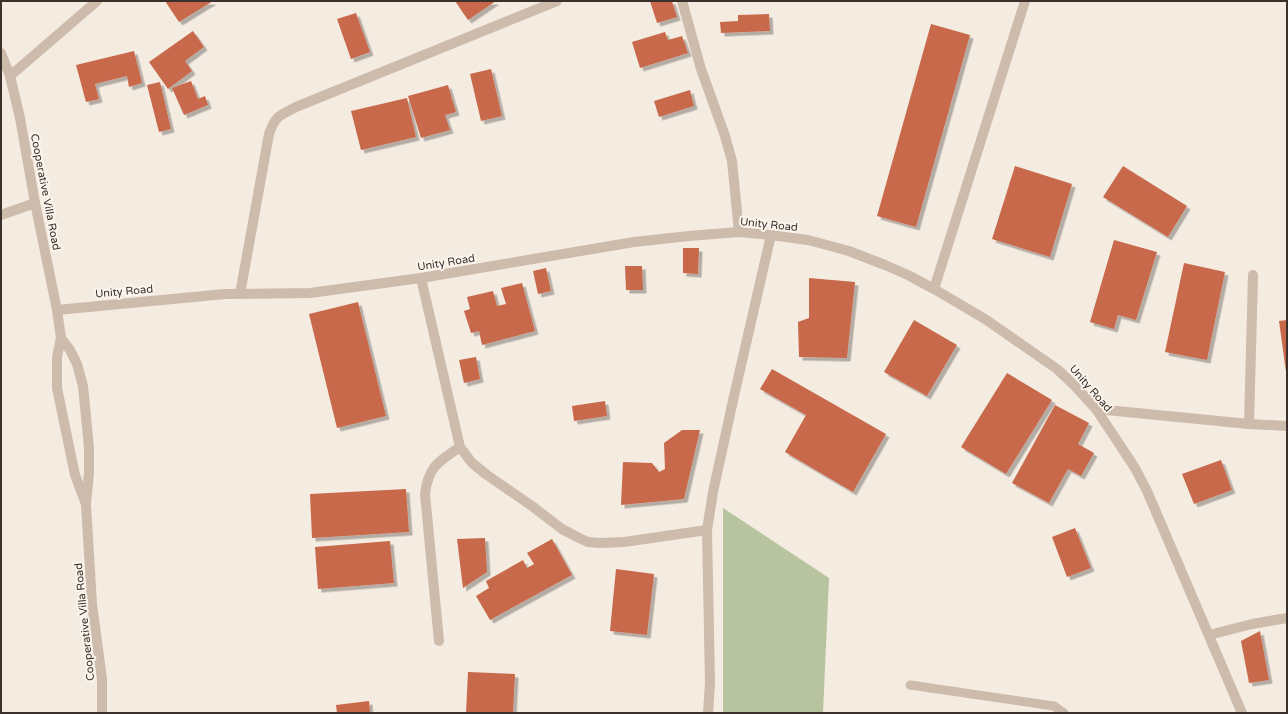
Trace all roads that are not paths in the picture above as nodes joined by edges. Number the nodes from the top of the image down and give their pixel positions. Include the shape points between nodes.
1 (97, 1) edge
2 (557, 1) edge
3 (682, 1) edge
4 (1025, 1) edge
5 (1, 53) edge
6 (10, 76) junction
7 (35, 203) junction
8 (1, 215) edge
9 (738, 232) junction
10 (771, 235) junction
11 (1253, 275) dead end
12 (421, 278) junction
13 (934, 289) junction
14 (240, 294) junction
15 (57, 310) junction
16 (61, 338) junction
17 (1096, 409) junction
18 (1249, 424) junction
19 (1287, 426) edge
20 (460, 447) junction
21 (86, 504) junction
22 (707, 530) junction
23 (1287, 618) edge
24 (1209, 635) junction
25 (439, 641) dead end
26 (910, 685) dead end
27 (102, 713) edge
28 (708, 713) edge
29 (1064, 713) edge
30 (1242, 713) edge

1 - 6 street
2 - 14 street via 279,116 269,134
3 - 9 street via 701,69 732,161
4 - 13 street
5 - 6 street, Cooperative Villa Road
6 - 7 street, Cooperative Villa Road
7 - 8 street
7 - 15 street, Cooperative Villa Road
9 - 10 street, Unity Road
9 - 12 street, Unity Road via 634,242
10 - 13 street, Unity Road via 808,240 849,251
10 - 22 street via 732,404
11 - 18 street
12 - 14 street, Unity Road via 310,293
12 - 20 street
13 - 17 street, Unity Road via 985,319 1057,369
14 - 15 street, Unity Road
15 - 16 street, Cooperative Villa Road
16 - 21 street, Cooperative Villa Road via 57,357 57,388 75,475
16 - 21 street, Cooperative Villa Road via 77,364 84,386 89,448
17 - 18 street
17 - 24 street, Unity Road via 1135,468
18 - 19 street
20 - 22 street via 472,463 487,475 562,529 588,542 624,542
20 - 25 street via 445,457 432,470 426,481 425,494
21 - 27 street, Cooperative Villa Road via 92,604 102,679
22 - 28 street via 710,683
23 - 24 street
24 - 30 street, Unity Road
26 - 29 lane via 1054,706

